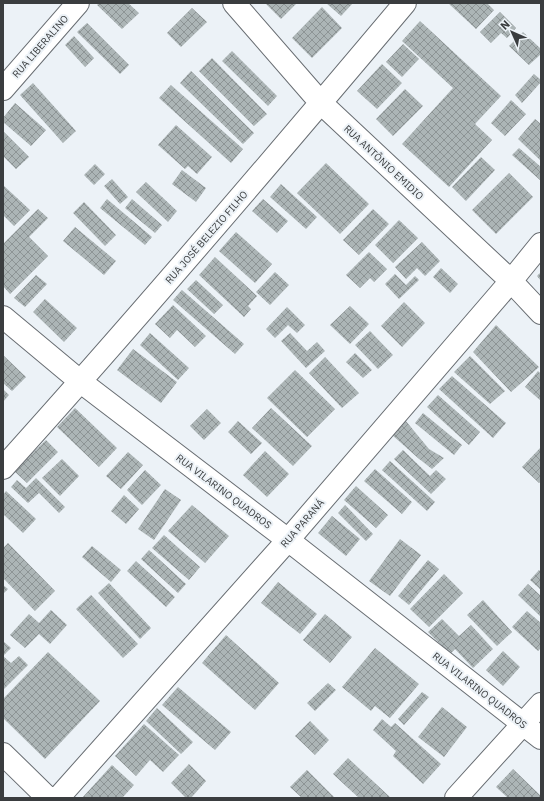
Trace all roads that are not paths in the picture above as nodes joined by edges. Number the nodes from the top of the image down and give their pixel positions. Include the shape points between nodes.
1 (78, 3) edge
2 (234, 3) edge
3 (405, 3) edge
4 (3, 89) edge
5 (321, 103) junction
6 (541, 244) edge
7 (511, 281) junction
8 (541, 313) edge
9 (3, 318) edge
10 (81, 382) junction
11 (3, 468) edge
12 (288, 540) junction
13 (541, 704) edge
14 (523, 724) junction
15 (541, 738) edge
16 (3, 754) edge
17 (48, 798) edge
18 (58, 798) edge
19 (456, 798) edge

1 - 4 street, RUA LIBERALINO
2 - 5 street, RUA ANTÔNIO EMIDIO
3 - 5 street, RUA JOSÉ BELEZIO FILHO
5 - 7 street, RUA ANTÔNIO EMIDIO
5 - 10 street, RUA JOSÉ BELEZIO FILHO
6 - 7 street, RUA PARANÁ
7 - 8 street, RUA ANTÔNIO EMIDIO
7 - 12 street, RUA PARANÁ
9 - 10 street, RUA VILARINO QUADROS
10 - 11 street, RUA JOSÉ BELEZIO FILHO
10 - 12 street, RUA VILARINO QUADROS
12 - 14 street, RUA VILARINO QUADROS
12 - 18 street, RUA PARANÁ
13 - 14 street
14 - 15 street, RUA VILARINO QUADROS
14 - 19 street
16 - 17 street

